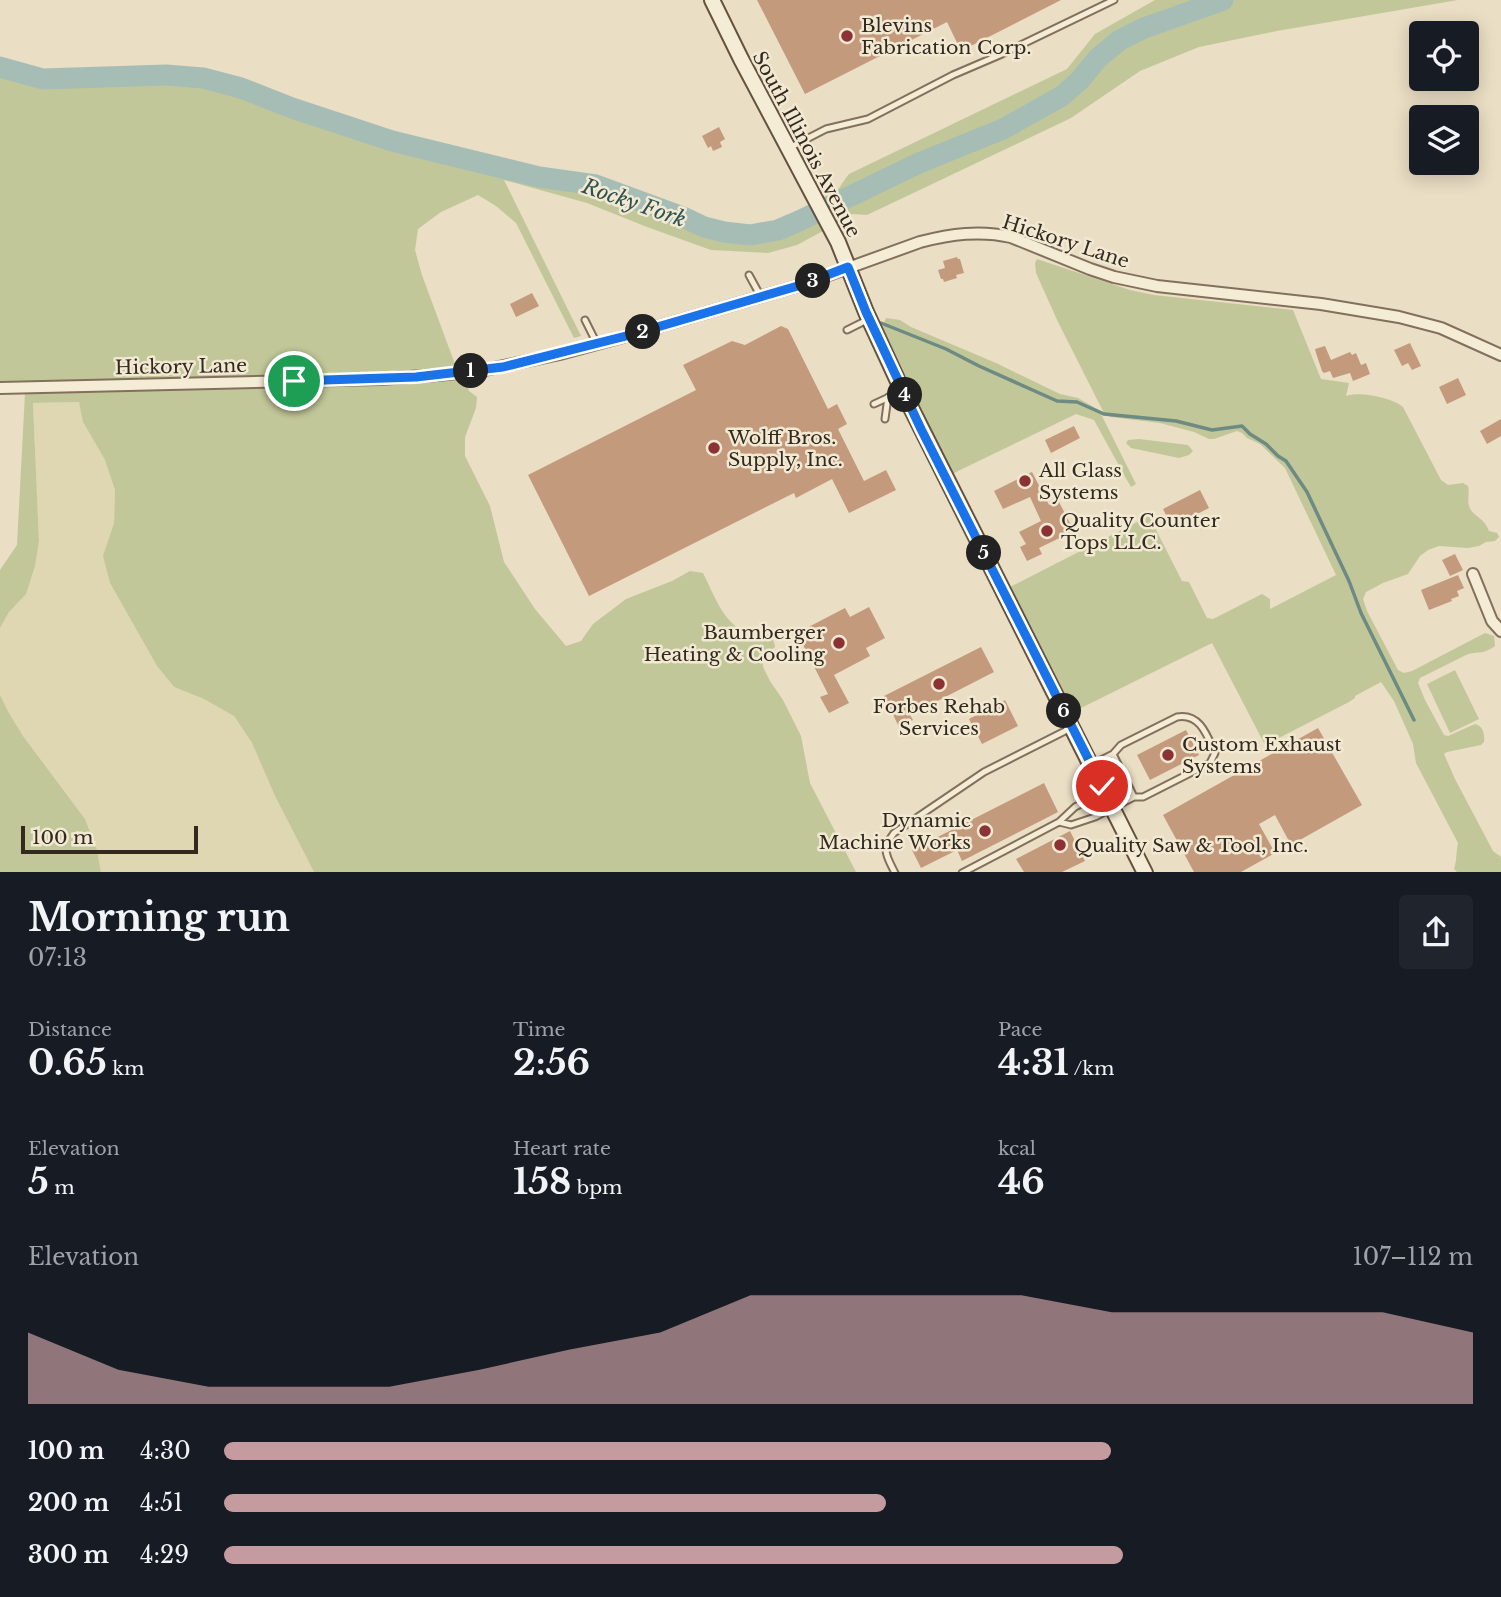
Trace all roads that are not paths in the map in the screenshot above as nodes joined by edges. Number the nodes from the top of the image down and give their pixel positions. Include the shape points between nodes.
1 (712, 0) edge
2 (1114, 0) edge
3 (789, 148) junction
4 (848, 267) junction
5 (749, 275) dead end
6 (761, 297) junction
7 (585, 320) dead end
8 (869, 320) junction
9 (846, 330) dead end
10 (597, 344) junction
11 (1501, 355) edge
12 (0, 388) edge
13 (902, 390) junction
14 (888, 397) junction
15 (874, 404) dead end
16 (886, 419) dead end
17 (1473, 574) dead end
18 (1501, 631) edge
19 (1072, 727) junction
20 (1113, 754) junction
21 (1091, 765) junction
22 (1105, 792) junction
23 (1134, 797) junction
24 (1113, 808) junction
25 (1059, 822) junction
26 (894, 872) edge
27 (964, 872) edge
28 (1145, 872) edge

1 - 3 main road, South Illinois Avenue
2 - 3 lane via 868,119 826,129
3 - 4 main road, South Illinois Avenue
4 - 6 street, Hickory Lane
4 - 8 main road, South Illinois Avenue
4 - 11 street, Hickory Lane via 940,237 996,234 1114,277 1399,317 1441,328
5 - 6 lane
6 - 10 street, Hickory Lane
7 - 10 lane
8 - 9 lane
8 - 13 main road, South Illinois Avenue
10 - 12 street, Hickory Lane via 503,367 416,377
13 - 14 lane
13 - 19 main road, South Illinois Avenue
14 - 15 lane
14 - 16 lane
17 - 18 street via 1492,621
19 - 21 main road, South Illinois Avenue
19 - 26 lane via 984,772 894,833 885,853
20 - 21 lane
20 - 23 lane
20 - 23 lane via 1121,745 1177,717 1187,716 1201,724 1215,753 1213,760 1143,797
21 - 22 main road, South Illinois Avenue
22 - 24 main road, South Illinois Avenue
22 - 25 lane via 1075,807
23 - 24 lane
24 - 25 lane via 1071,825
24 - 28 main road, South Illinois Avenue
25 - 27 lane

